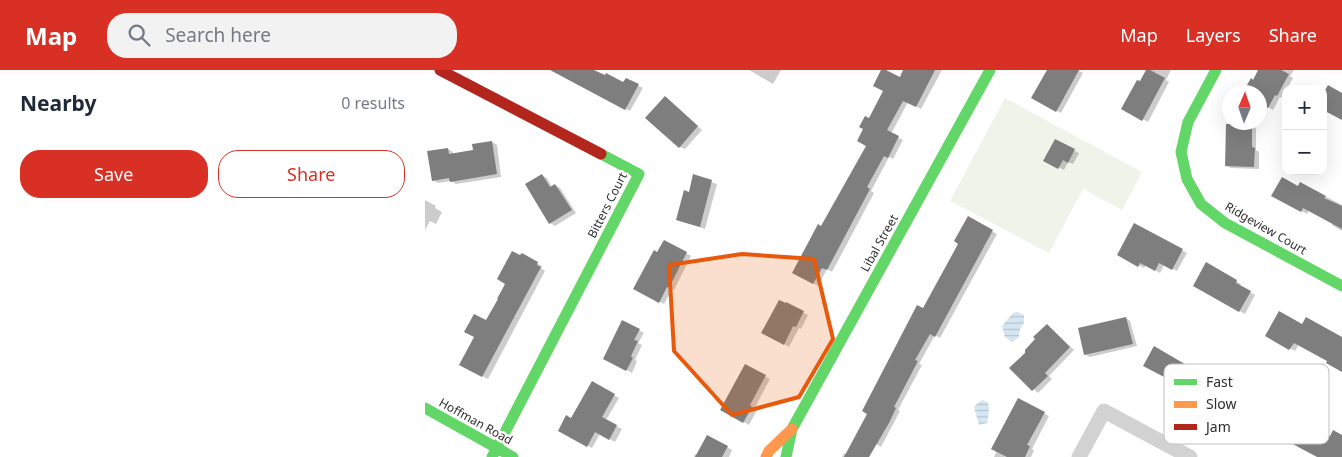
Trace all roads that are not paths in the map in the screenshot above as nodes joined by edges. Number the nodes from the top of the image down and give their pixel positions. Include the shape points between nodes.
1 (440, 70) edge
2 (990, 70) edge
3 (1216, 70) edge
4 (1342, 286) edge
5 (425, 408) edge
6 (792, 429) junction
7 (1164, 443) edge
8 (1166, 444) edge
9 (495, 453) edge
10 (513, 457) edge
11 (766, 457) edge
12 (786, 457) edge
13 (1079, 457) edge
14 (1190, 457) edge

1 - 9 street, Bitters Court via 639,174
2 - 6 street, Libal Street
3 - 4 street, Ridgeview Court via 1188,122 1181,152 1187,179 1201,204 1225,222
5 - 9 street, Hoffman Road
6 - 11 street, Libal Street
6 - 12 street, Libal Street
7 - 13 street via 1104,411
8 - 14 street
9 - 10 street, Hoffman Road

